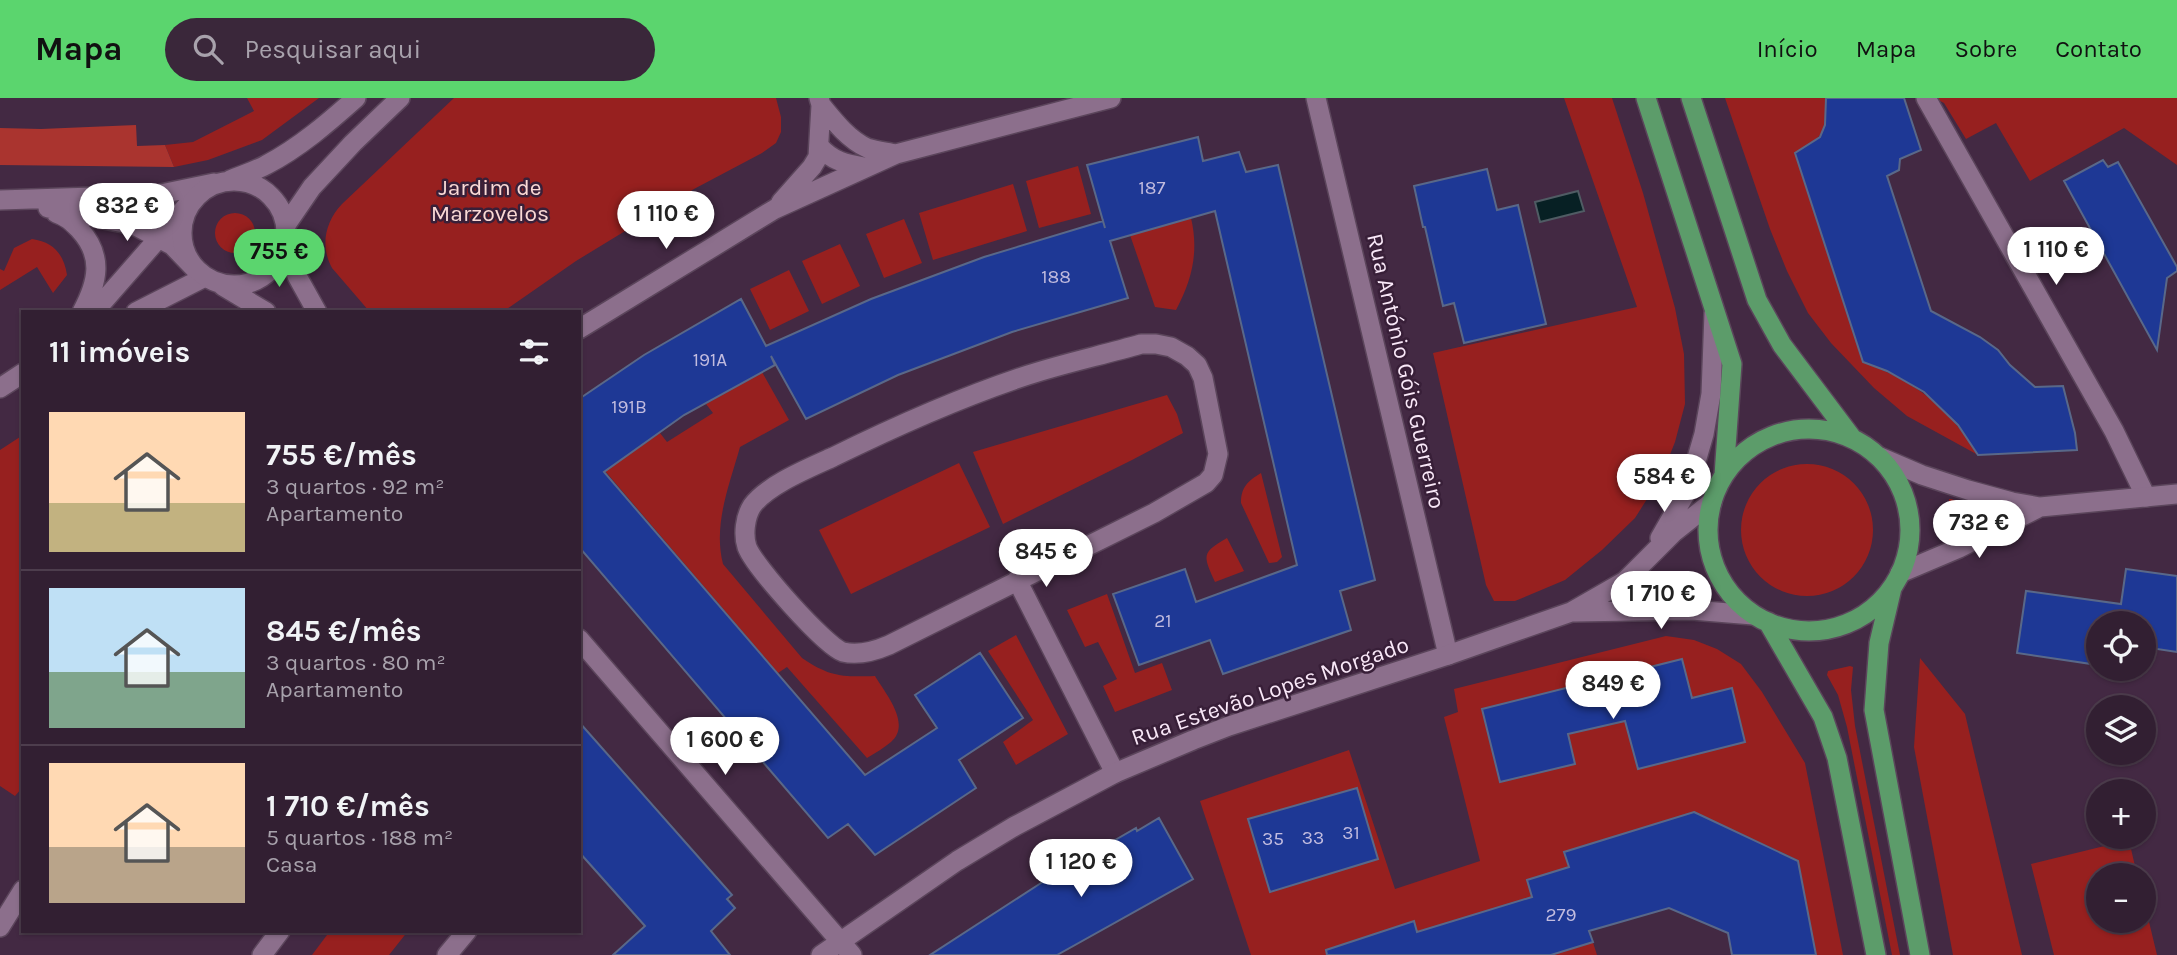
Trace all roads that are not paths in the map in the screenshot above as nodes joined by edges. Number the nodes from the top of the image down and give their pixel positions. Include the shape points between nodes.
1 (356, 98) edge
2 (400, 98) edge
3 (1111, 98) edge
4 (1316, 98) edge
5 (1646, 98) edge
6 (1691, 98) edge
7 (1926, 98) edge
8 (820, 101) edge
9 (820, 146) junction
10 (896, 154) junction
11 (864, 167) junction
12 (221, 182) junction
13 (5, 200) edge
14 (191, 201) junction
15 (39, 206) junction
16 (775, 209) junction
17 (286, 232) junction
18 (159, 237) junction
19 (206, 276) junction
20 (1714, 308) junction
21 (83, 310) edge
22 (96, 310) edge
23 (140, 310) edge
24 (263, 310) edge
25 (316, 310) edge
26 (581, 328) edge
27 (21, 374) edge
28 (0, 388) edge
29 (1852, 438) junction
30 (1880, 457) junction
31 (1724, 476) junction
32 (2177, 494) edge
33 (2146, 497) junction
34 (1712, 502) junction
35 (2040, 507) junction
36 (1647, 560) junction
37 (1017, 580) junction
38 (1896, 581) junction
39 (1570, 612) junction
40 (1761, 618) junction
41 (581, 641) edge
42 (1448, 655) junction
43 (1115, 773) junction
44 (21, 893) edge
45 (0, 926) edge
46 (278, 933) edge
47 (465, 933) edge
48 (846, 948) edge
49 (262, 955) edge
50 (447, 955) edge
51 (821, 955) edge
52 (1876, 955) edge
53 (1920, 955) edge

1 - 12 street via 265,166
2 - 17 street via 312,187
3 - 10 street
4 - 42 street, Rua António Góis Guerreiro
5 - 20 main road
6 - 29 main road via 1757,300 1782,345
7 - 33 street via 2114,431
8 - 9 street
8 - 10 street via 854,139
9 - 11 street via 844,164
9 - 16 street via 812,167
10 - 11 street
11 - 16 street
12 - 13 street via 156,195
12 - 14 street
12 - 17 street via 245,181 260,187 281,210
13 - 15 street
14 - 18 street
14 - 19 street via 181,236 187,258
15 - 18 street via 134,225
15 - 21 street via 68,217 89,240 97,261 94,289
16 - 26 street
17 - 19 street via 282,255 261,278 230,285
17 - 25 street via 297,276
18 - 19 street
18 - 22 street
19 - 23 street
19 - 24 street
20 - 31 main road via 1732,364
20 - 36 street via 1711,394 1704,434 1688,489
27 - 28 street
29 - 30 main road
29 - 31 main road via 1821,429 1787,431 1758,442 1732,463
30 - 35 street via 1968,490
30 - 38 main road via 1897,480 1908,507 1910,534 1905,564
31 - 34 main road
32 - 33 street
33 - 35 street
34 - 36 street, Rua Estevão Lopes Morgado
34 - 40 main road via 1707,541 1714,569 1730,596
35 - 38 street
36 - 39 street, Rua Estevão Lopes Morgado via 1625,581
37 - 37 street via 1177,501 1213,475 1218,446 1203,379 1187,356 1171,347 1141,344 1028,375 928,413 788,478 750,508 746,521 748,548 762,570 828,643 842,652 874,652
37 - 43 street
38 - 40 main road via 1867,613 1839,627 1805,631 1780,628
38 - 53 main road via 1880,643 1874,710
39 - 40 street, Rua Estevão Lopes Morgado via 1692,610
39 - 42 street, Rua Estevão Lopes Morgado
40 - 52 main road via 1823,717 1837,758
41 - 48 street
42 - 43 street, Rua Estevão Lopes Morgado via 1229,726
43 - 48 street, Rua Estevão Lopes Morgado via 957,861
44 - 45 street
46 - 49 street
47 - 50 street
48 - 51 street, Rua Estevão Lopes Morgado

